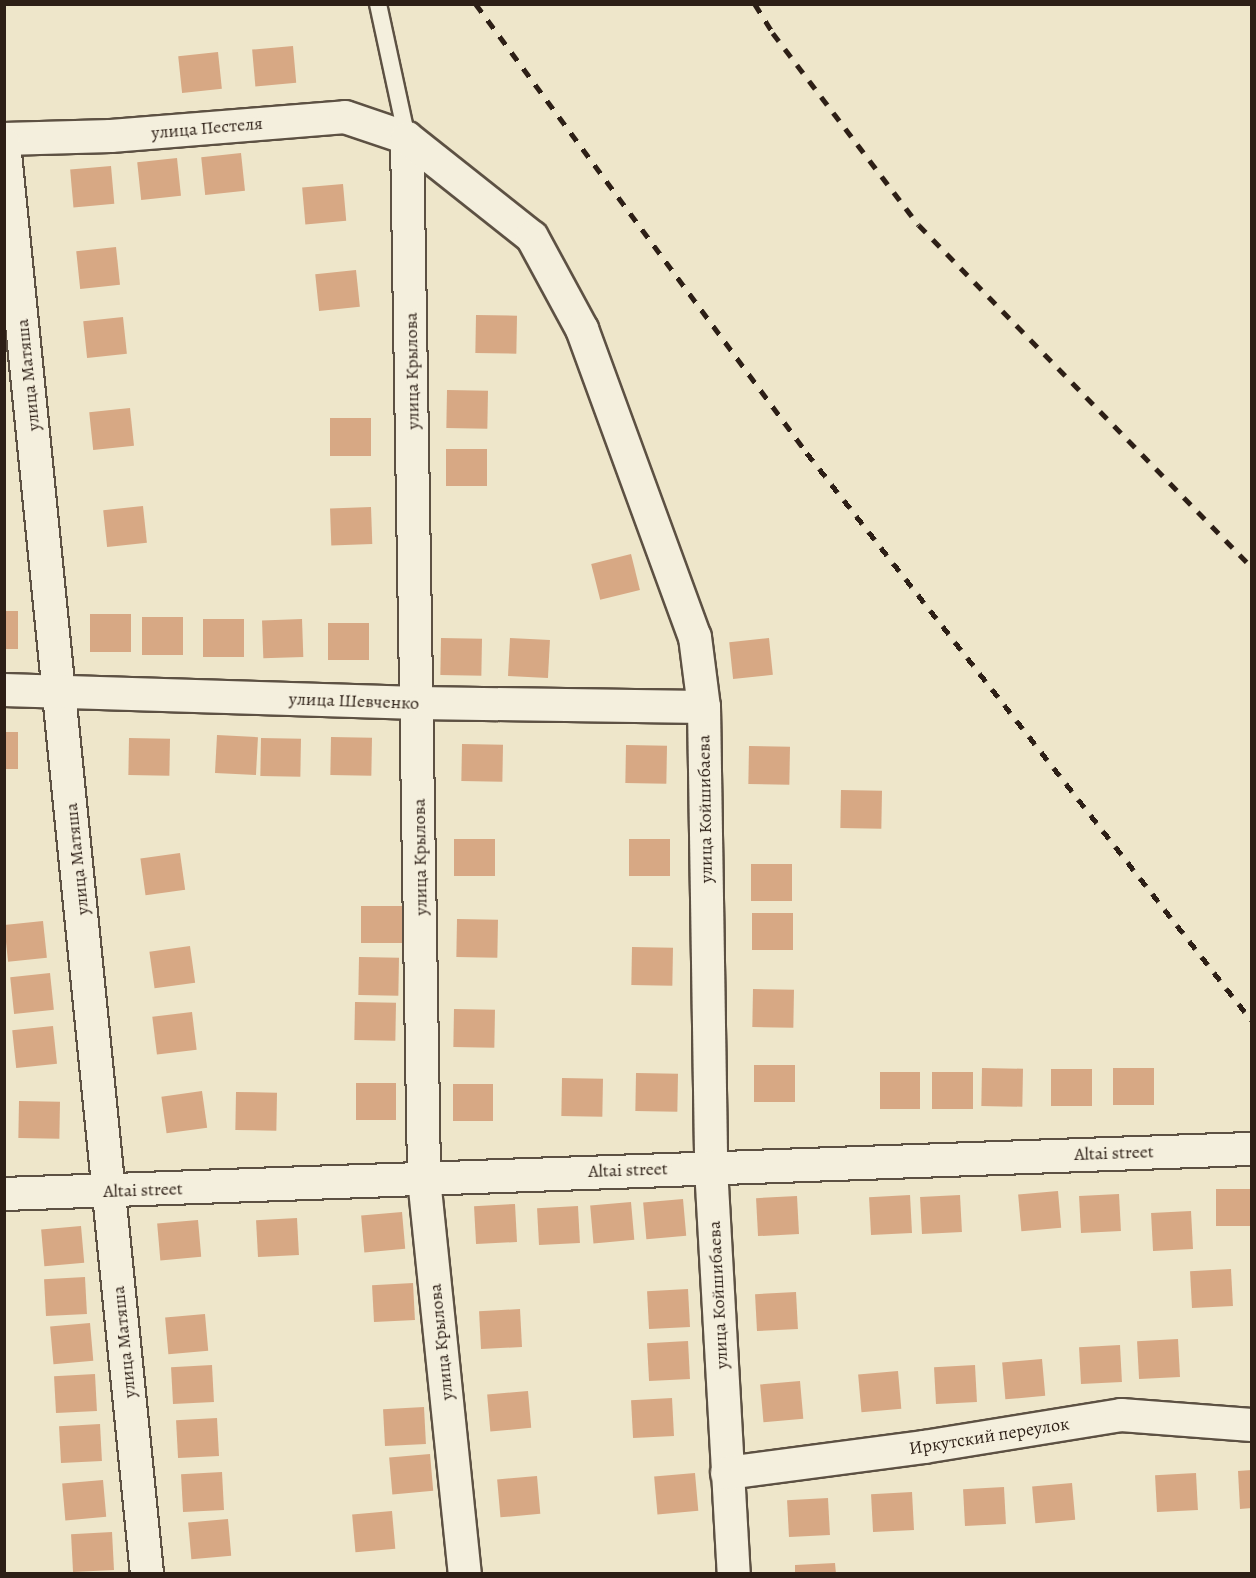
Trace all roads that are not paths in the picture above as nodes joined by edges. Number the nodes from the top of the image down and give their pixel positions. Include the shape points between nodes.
1 (378, 4) edge
2 (407, 138) junction
3 (4, 139) edge
4 (4, 144) edge
5 (4, 690) edge
6 (60, 691) junction
7 (418, 703) junction
8 (704, 707) junction
9 (1251, 1149) edge
10 (711, 1167) junction
11 (424, 1179) junction
12 (109, 1191) junction
13 (4, 1194) edge
14 (1251, 1425) edge
15 (727, 1473) junction
16 (147, 1574) edge
17 (465, 1574) edge
18 (734, 1574) edge

1 - 2 lane
2 - 3 street, улица Пестеля via 345,117 111,136
2 - 7 street, улица Крылова
2 - 8 street, улица Койшибаева via 532,237 582,329 695,637
4 - 6 street, улица Матяша
5 - 6 street, улица Шевченко
6 - 7 street, улица Шевченко
6 - 12 street, улица Матяша
7 - 8 street, улица Шевченко
7 - 11 street, улица Крылова
8 - 10 street, улица Койшибаева
9 - 10 street, Altai street
10 - 11 street, Altai street
10 - 15 street, улица Койшибаева
11 - 12 street, Altai street
11 - 17 street, улица Крылова
12 - 13 street, Altai street
12 - 16 street, улица Матяша
14 - 15 street, Иркутский переулок via 1120,1415 924,1447
15 - 18 street, улица Койшибаева

